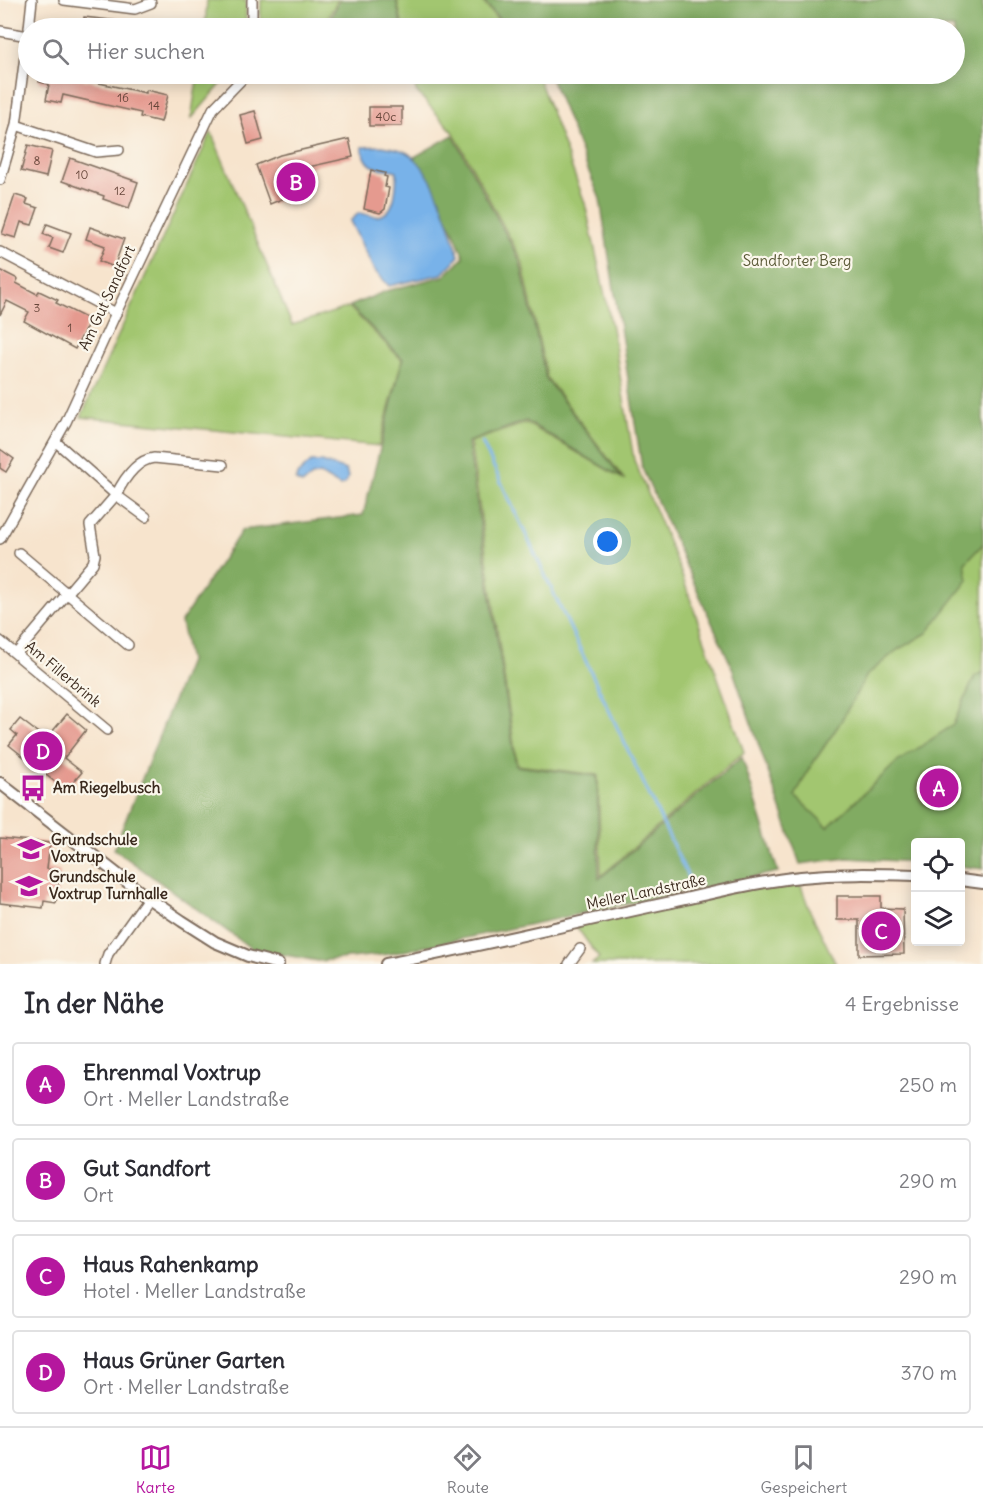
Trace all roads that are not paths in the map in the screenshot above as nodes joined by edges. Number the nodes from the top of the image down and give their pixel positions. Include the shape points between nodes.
1 (32, 0) edge
2 (64, 0) edge
3 (252, 0) edge
4 (151, 3) dead end
5 (30, 18) edge
6 (252, 18) edge
7 (0, 31) edge
8 (18, 32) edge
9 (22, 84) edge
10 (237, 84) edge
11 (16, 124) junction
12 (119, 150) dead end
13 (0, 180) edge
14 (0, 252) edge
15 (116, 313) junction
16 (56, 442) junction
17 (223, 465) dead end
18 (116, 495) junction
19 (146, 518) dead end
20 (0, 539) edge
21 (19, 553) dead end
22 (67, 595) junction
23 (0, 641) edge
24 (128, 645) dead end
25 (16, 654) junction
26 (107, 730) dead end
27 (0, 783) edge
28 (911, 875) edge
29 (965, 881) edge
30 (983, 883) edge
31 (148, 898) junction
32 (580, 949) dead end
33 (105, 964) edge
34 (278, 964) edge
35 (386, 964) edge
36 (569, 964) edge

1 - 5 street
2 - 4 street via 135,9
3 - 6 street
7 - 8 street
9 - 11 street
10 - 15 street, Am Gut Sandfort via 213,109
11 - 12 street via 96,152
11 - 13 street
14 - 15 street
15 - 16 street, Am Gut Sandfort
16 - 18 street
16 - 20 street, Am Gut Sandfort
17 - 18 street via 146,459 122,483
18 - 19 street
18 - 22 street via 90,525 93,562
21 - 22 street
22 - 24 street
22 - 25 street
23 - 25 street, Am Fillerbrink
25 - 26 street, Am Fillerbrink
27 - 31 street
28 - 35 street, Meller Landstraße via 842,874 757,884
29 - 30 street
31 - 33 street
31 - 34 street via 215,942
32 - 36 street

